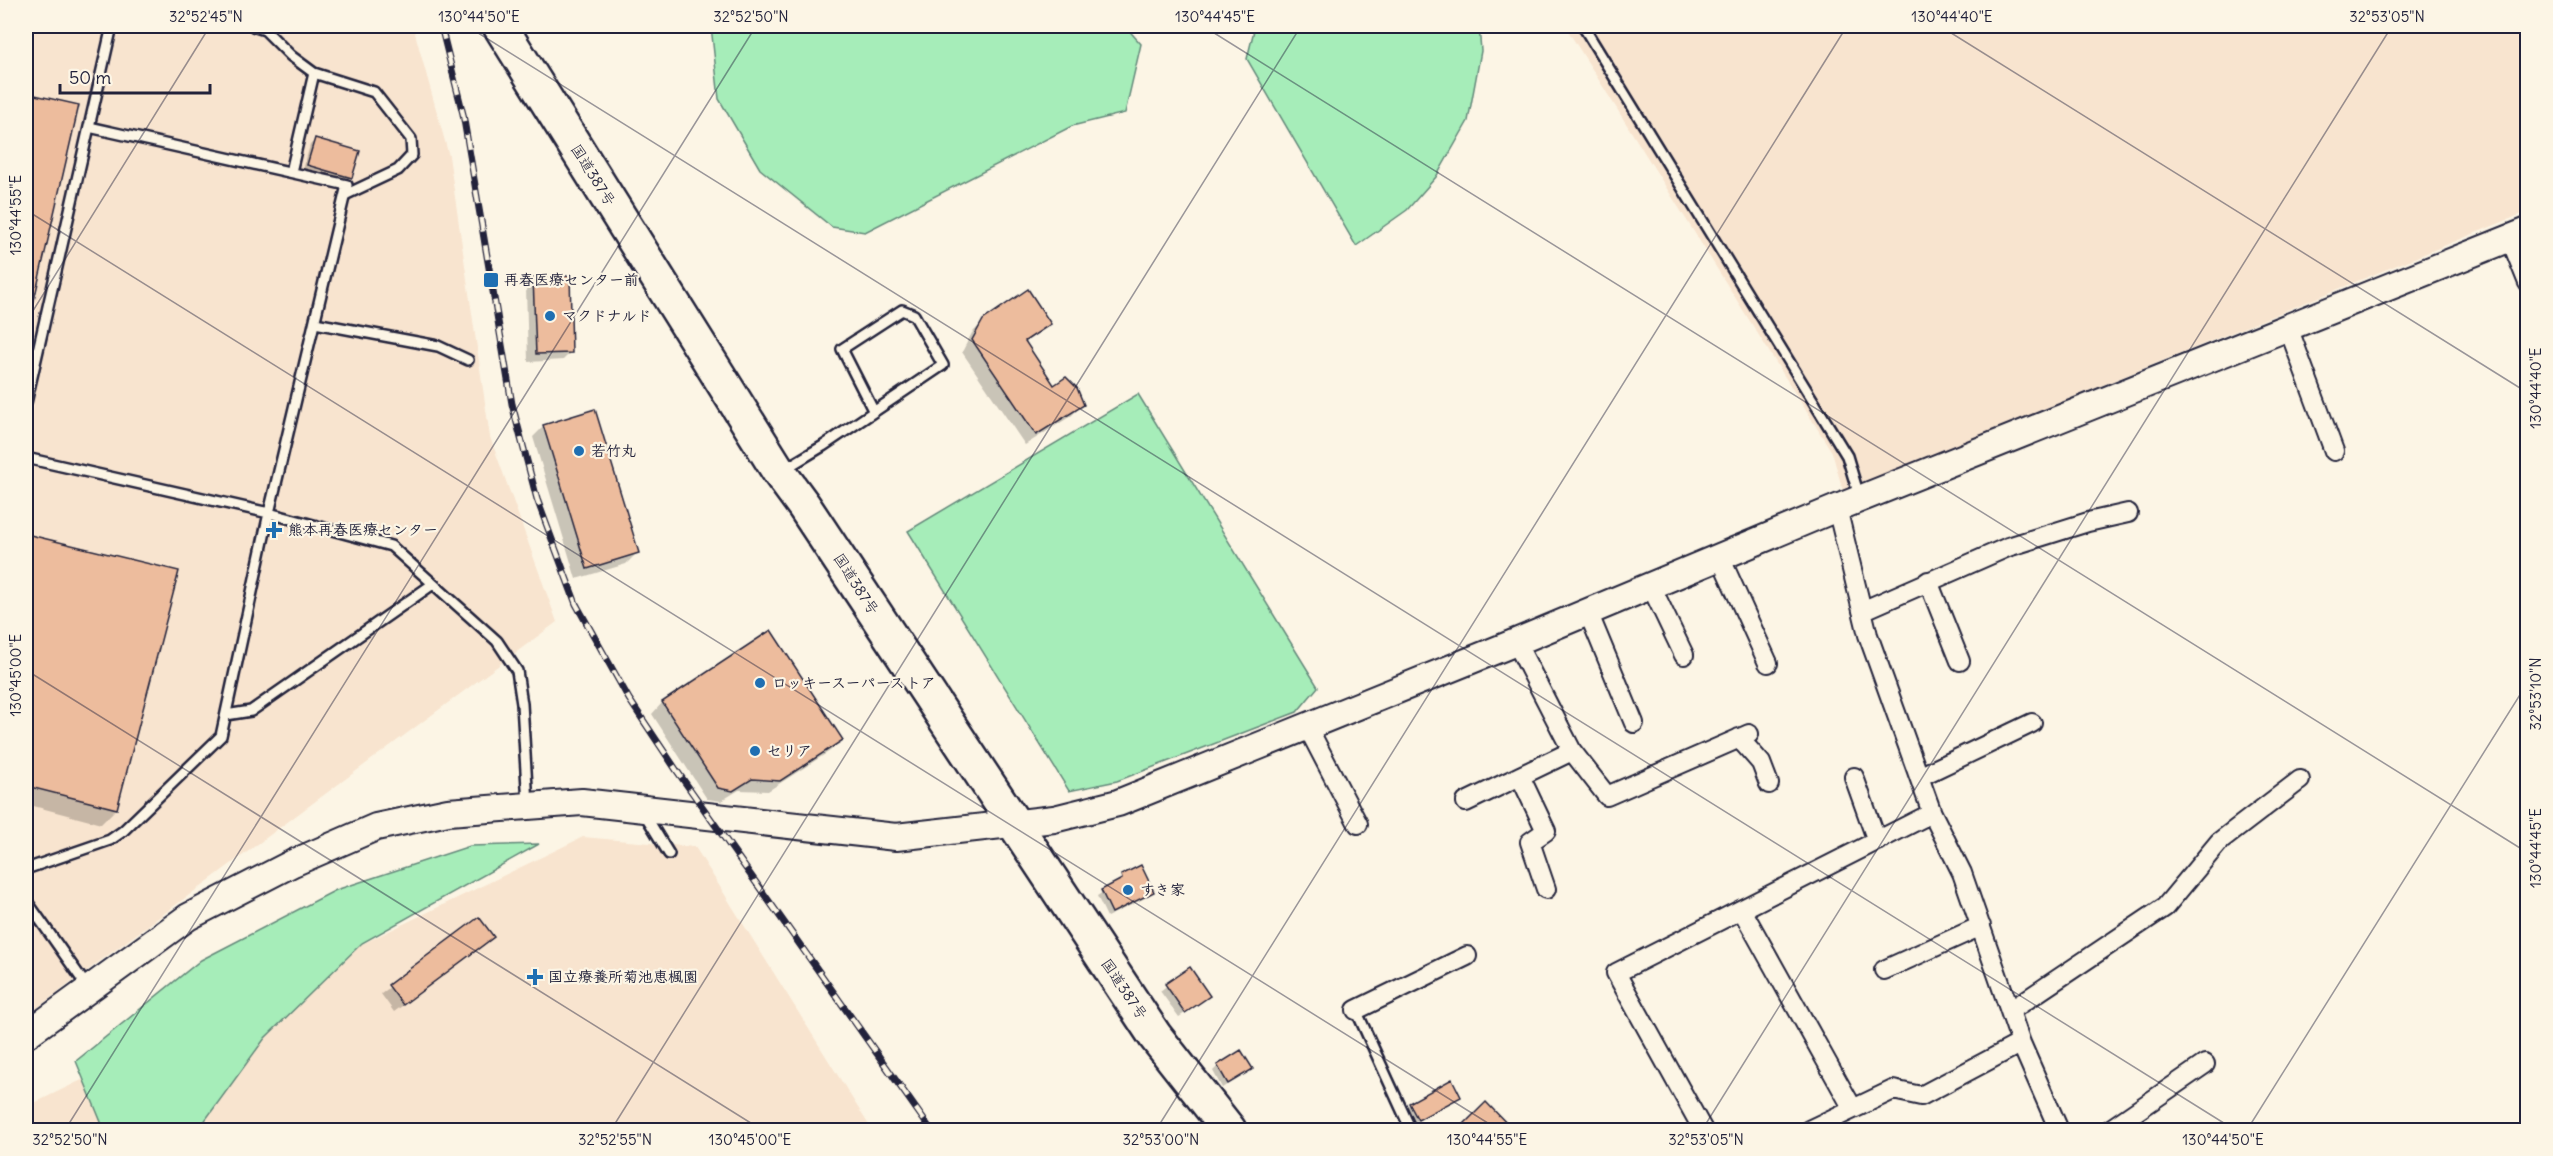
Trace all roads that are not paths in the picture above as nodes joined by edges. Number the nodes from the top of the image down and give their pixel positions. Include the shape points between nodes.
1 (112, 26) edge
2 (253, 26) edge
3 (500, 26) edge
4 (1583, 26) edge
5 (314, 73) junction
6 (89, 127) junction
7 (291, 172) junction
8 (345, 195) junction
9 (2519, 234) edge
10 (2528, 283) edge
11 (315, 323) junction
12 (2288, 327) junction
13 (468, 360) dead end
14 (26, 403) edge
15 (873, 410) junction
16 (2334, 451) dead end
17 (26, 458) edge
18 (779, 472) junction
19 (1849, 504) junction
20 (269, 513) junction
21 (2128, 513) dead end
22 (1720, 558) junction
23 (1928, 581) junction
24 (433, 584) junction
25 (1651, 586) junction
26 (1862, 611) junction
27 (1588, 612) junction
28 (1516, 642) junction
29 (1684, 655) dead end
30 (1960, 661) dead end
31 (1768, 663) dead end
32 (226, 715) junction
33 (1634, 723) dead end
34 (2032, 723) dead end
35 (1307, 726) junction
36 (1572, 751) junction
37 (1520, 776) junction
38 (1854, 777) dead end
39 (1919, 777) junction
40 (2300, 780) dead end
41 (1769, 784) dead end
42 (1466, 802) dead end
43 (528, 804) junction
44 (641, 808) junction
45 (1932, 813) junction
46 (1013, 823) junction
47 (1358, 824) dead end
48 (1877, 841) junction
49 (669, 854) dead end
50 (26, 868) edge
51 (1546, 889) dead end
52 (26, 900) edge
53 (1742, 910) junction
54 (1981, 926) junction
55 (1467, 956) dead end
56 (1884, 970) dead end
57 (88, 988) junction
58 (1356, 1010) joint
59 (2010, 1011) junction
60 (26, 1035) edge
61 (2021, 1043) junction
62 (2205, 1064) dead end
63 (1853, 1109) junction
64 (1229, 1131) edge
65 (1411, 1131) edge
66 (1703, 1131) edge
67 (1809, 1131) edge
68 (2059, 1131) edge
69 (2109, 1131) edge

1 - 6 lane
2 - 5 lane via 265,30
3 - 18 highway, 国道387号
4 - 19 lane via 1847,456
5 - 7 lane
5 - 8 lane via 374,92 411,139 412,155 398,170
6 - 7 lane
6 - 14 lane
7 - 8 lane via 347,185
8 - 11 lane
9 - 10 street
9 - 12 street
11 - 13 lane via 438,346
11 - 20 lane
12 - 16 street
12 - 19 street
15 - 15 lane via 842,349 902,310 914,315 943,365
15 - 18 lane
17 - 20 lane
18 - 46 highway, 国道387号
19 - 22 street
19 - 26 street
20 - 24 lane via 391,546
20 - 32 lane
21 - 23 street via 2007,547
22 - 25 street
22 - 31 street
23 - 26 street
23 - 30 street
24 - 32 lane via 251,711
24 - 43 lane via 497,641 517,672
25 - 27 street
25 - 29 street
26 - 39 street
27 - 28 street
27 - 33 street
28 - 35 street
28 - 36 street
32 - 50 lane via 221,736 123,831 110,840
34 - 39 street
35 - 46 street via 1118,803 1053,819
35 - 47 street
36 - 37 street
36 - 41 street via 1607,796 1744,736
37 - 42 street
37 - 51 street via 1546,831 1530,842
38 - 48 street
39 - 45 street
40 - 59 street via 2219,842 2164,908
43 - 44 street via 582,802
43 - 57 street via 448,812 376,827 293,863 188,917
44 - 46 street via 896,837
44 - 49 lane
45 - 48 street
45 - 54 street via 1962,873
46 - 64 highway, 国道387号 via 1155,1036
48 - 53 street
52 - 57 lane
53 - 63 street
53 - 66 street via 1616,974
54 - 56 street
54 - 59 street
55 - 58 street
57 - 60 street
58 - 65 lane
59 - 61 street
61 - 63 street via 1921,1096 1893,1090
61 - 68 street
62 - 69 street
63 - 67 street

